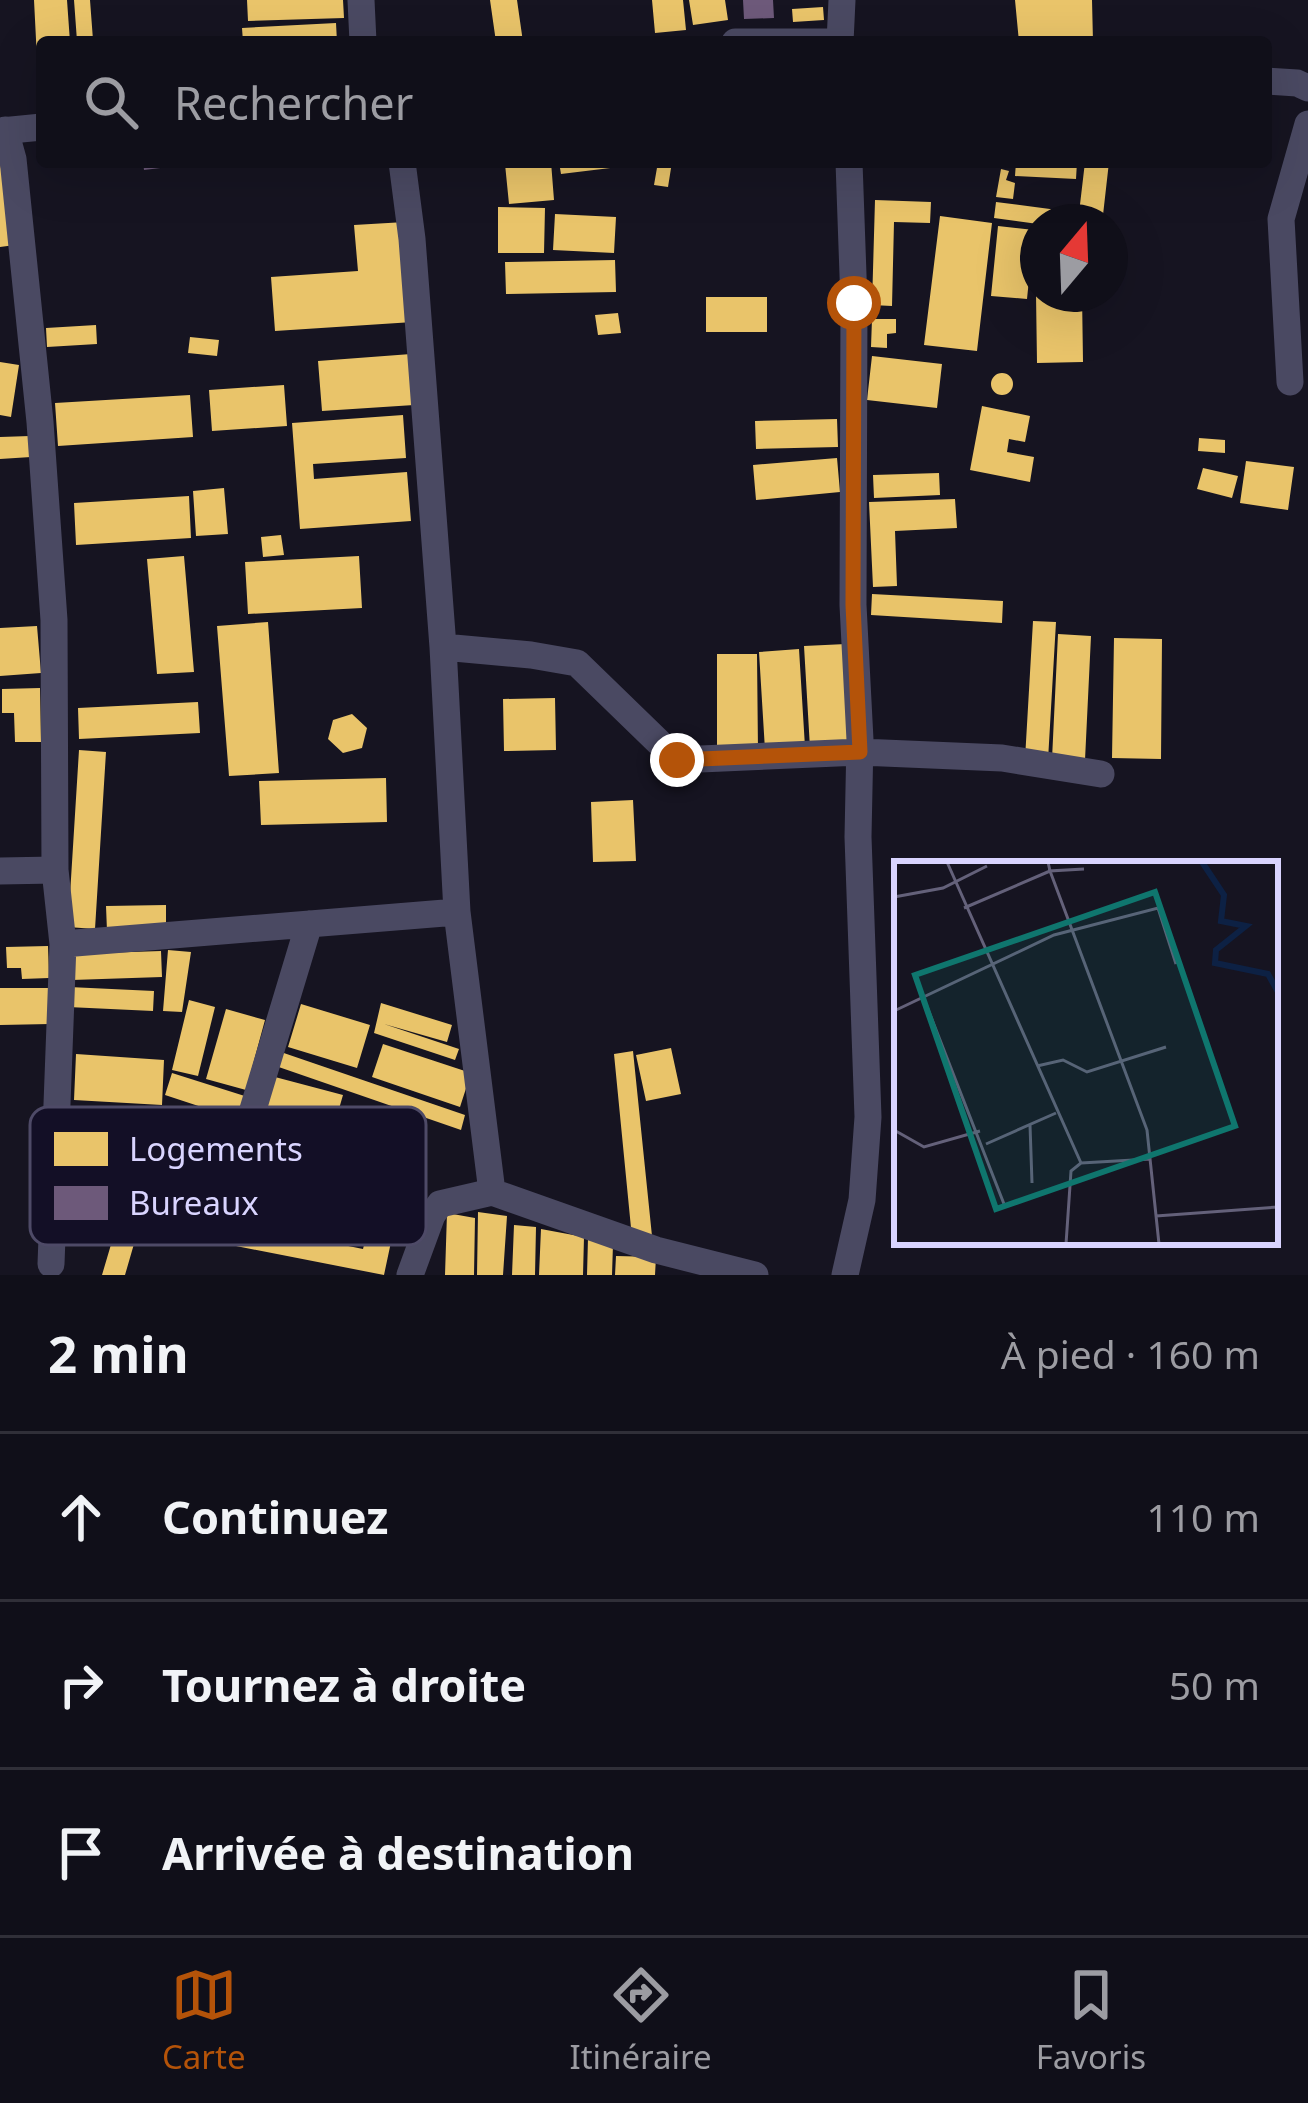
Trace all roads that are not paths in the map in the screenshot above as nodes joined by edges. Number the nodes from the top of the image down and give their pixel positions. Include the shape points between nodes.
1 (362, 0) edge
2 (842, 0) edge
3 (363, 36) edge
4 (837, 36) edge
5 (1272, 81) edge
6 (1308, 88) edge
7 (1308, 124) edge
8 (36, 127) edge
9 (3, 130) edge
10 (403, 168) edge
11 (849, 168) edge
12 (1290, 382) dead end
13 (443, 647) junction
14 (860, 752) junction
15 (1101, 774) dead end
16 (55, 870) junction
17 (0, 871) edge
18 (457, 912) junction
19 (309, 924) junction
20 (62, 944) junction
21 (56, 1107) edge
22 (254, 1107) edge
23 (492, 1192) junction
24 (426, 1229) edge
25 (52, 1245) edge
26 (420, 1245) edge
27 (51, 1264) dead end
28 (410, 1275) edge
29 (755, 1275) edge
30 (845, 1275) edge

1 - 3 street
2 - 4 street
5 - 6 street
7 - 12 street via 1281,219
8 - 9 street
9 - 16 street via 13,159 54,620
10 - 13 street
11 - 14 street
13 - 14 street via 577,663 677,760
13 - 18 street
14 - 15 street via 1002,758
14 - 30 street via 868,1147
16 - 17 street
16 - 20 street
18 - 19 street
18 - 23 street
19 - 20 street
19 - 22 street
20 - 21 street
23 - 24 street via 440,1204
23 - 29 street
25 - 27 street
26 - 28 street

